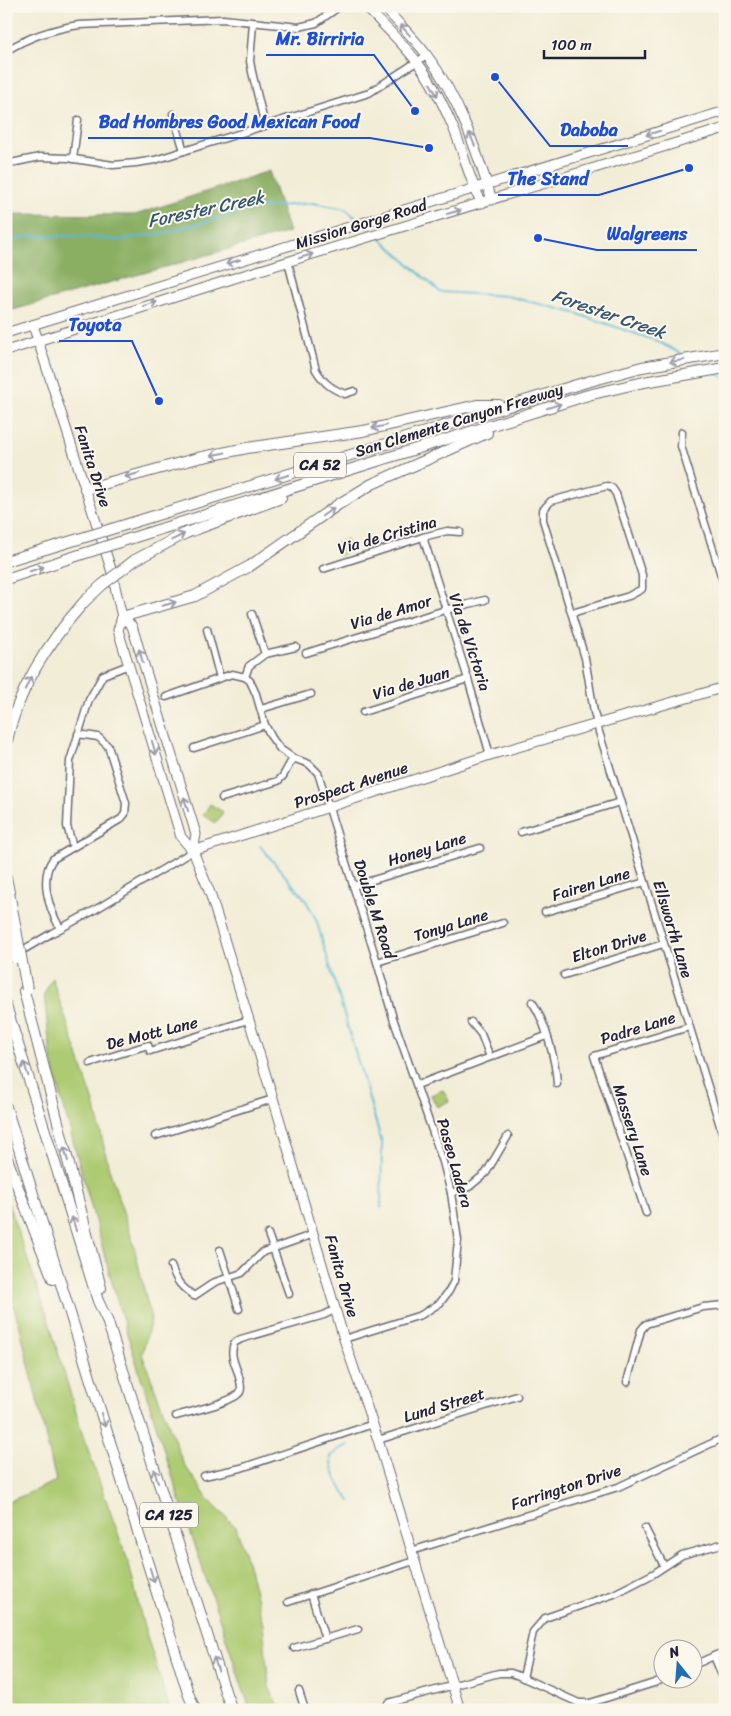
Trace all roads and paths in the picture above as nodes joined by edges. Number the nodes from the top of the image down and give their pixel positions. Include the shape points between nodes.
1 (340, 6) edge
2 (365, 6) edge
3 (383, 6) edge
4 (253, 22) junction
5 (6, 51) edge
6 (426, 55) junction
7 (417, 62) junction
8 (725, 111) edge
9 (173, 114) dead end
10 (78, 120) dead end
11 (265, 126) junction
12 (725, 128) edge
13 (184, 151) junction
14 (73, 159) junction
15 (6, 164) edge
16 (488, 185) junction
17 (474, 189) junction
18 (492, 200) junction
19 (482, 203) junction
20 (288, 262) junction
21 (33, 325) junction
22 (6, 333) edge
23 (38, 341) junction
24 (6, 350) edge
25 (725, 353) edge
26 (725, 368) edge
27 (354, 391) dead end
28 (512, 405) junction
29 (527, 414) junction
30 (682, 432) dead end
31 (408, 452) junction
32 (85, 489) junction
33 (460, 532) dead end
34 (424, 537) junction
35 (6, 559) edge
36 (323, 569) dead end
37 (6, 579) edge
38 (725, 588) edge
39 (485, 600) dead end
40 (445, 610) junction
41 (572, 613) junction
42 (252, 614) dead end
43 (122, 617) junction
44 (207, 629) dead end
45 (296, 647) dead end
46 (306, 653) dead end
47 (265, 654) junction
48 (129, 665) junction
49 (245, 677) junction
50 (220, 678) junction
51 (468, 679) junction
52 (725, 687) edge
53 (311, 694) dead end
54 (166, 697) dead end
55 (261, 709) junction
56 (363, 712) dead end
57 (597, 724) junction
58 (265, 725) junction
59 (78, 734) junction
60 (6, 745) edge
61 (194, 748) dead end
62 (490, 755) junction
63 (293, 758) junction
64 (222, 798) dead end
65 (620, 802) junction
66 (329, 808) junction
67 (521, 832) dead end
68 (73, 847) junction
69 (480, 848) dead end
70 (193, 852) junction
71 (6, 877) edge
72 (644, 882) junction
73 (353, 886) junction
74 (545, 912) dead end
75 (10, 921) edge
76 (504, 923) dead end
77 (60, 928) junction
78 (663, 944) junction
79 (6, 960) edge
80 (377, 962) junction
81 (564, 975) dead end
82 (532, 1002) dead end
83 (6, 1006) edge
84 (392, 1018) joint
85 (248, 1020) junction
86 (471, 1022) dead end
87 (689, 1027) junction
88 (546, 1036) junction
89 (594, 1056) joint
90 (490, 1057) junction
91 (90, 1063) dead end
92 (557, 1084) dead end
93 (417, 1085) junction
94 (273, 1099) junction
95 (6, 1108) edge
96 (154, 1136) dead end
97 (508, 1136) dead end
98 (725, 1142) edge
99 (6, 1156) edge
100 (452, 1193) junction
101 (646, 1213) dead end
102 (268, 1234) dead end
103 (314, 1234) junction
104 (273, 1248) junction
105 (220, 1250) dead end
106 (171, 1266) dead end
107 (230, 1277) junction
108 (288, 1294) dead end
109 (725, 1305) edge
110 (238, 1310) dead end
111 (336, 1310) junction
112 (107, 1320) junction
113 (344, 1339) junction
114 (89, 1373) junction
115 (627, 1382) dead end
116 (517, 1396) dead end
117 (176, 1416) dead end
118 (373, 1424) junction
119 (725, 1437) edge
120 (378, 1440) junction
121 (204, 1476) dead end
122 (645, 1528) dead end
123 (725, 1543) edge
124 (411, 1551) junction
125 (414, 1561) junction
126 (664, 1566) junction
127 (311, 1594) junction
128 (288, 1602) dead end
129 (358, 1629) dead end
130 (325, 1639) junction
131 (294, 1648) dead end
132 (725, 1651) edge
133 (714, 1656) junction
134 (704, 1660) edge
135 (524, 1678) junction
136 (654, 1683) edge
137 (725, 1683) edge
138 (452, 1686) junction
139 (299, 1691) dead end
140 (398, 1701) junction
141 (388, 1703) dead end
142 (196, 1710) edge
143 (232, 1710) edge
144 (305, 1710) edge
145 (401, 1710) edge
146 (460, 1710) edge

1 - 4 street via 321,20 307,25
2 - 7 main road
6 -> 3 main road
4 - 5 street via 223,19 79,25 39,35
4 - 11 street via 250,61
6 - 7 street
16 -> 6 main road via 474,142 454,98
7 - 11 street via 369,93
7 -> 17 main road via 454,128
8 -> 16 main road, Mission Gorge Road
9 - 13 street
10 - 14 street
11 - 13 street
12 - 18 main road, Mission Gorge Road
13 - 14 street via 124,164
14 - 15 street via 40,157
16 - 17 main road, Mission Gorge Road
16 - 18 main road
17 - 19 main road
17 -> 21 main road, Mission Gorge Road
18 - 19 main road, Mission Gorge Road
20 -> 19 main road, Mission Gorge Road
23 -> 20 main road, Mission Gorge Road
20 - 27 street via 316,370 331,389 345,394
21 - 22 main road, Mission Gorge Road
21 - 23 main road, Fanita Drive
23 - 24 main road, Mission Gorge Road
23 - 32 main road, Fanita Drive
25 -> 28 highway, San Clemente Canyon Freeway / CA 52 via 642,367
29 -> 26 highway, San Clemente Canyon Freeway / CA 52 via 588,395
28 -> 32 highway via 477,406 363,431 248,448 179,462
28 -> 35 highway, San Clemente Canyon Freeway / CA 52, bridge
29 - 31 highway, San Clemente Canyon Freeway / CA 52
43 -> 29 highway via 196,596 250,566 372,484
30 - 38 street via 681,446
37 -> 31 highway, San Clemente Canyon Freeway / CA 52, bridge
60 -> 31 highway, bridge via 27,683 61,629 102,585 135,560 186,533
32 - 43 main road, Fanita Drive
33 - 34 street, Via de Cristina
34 - 36 street, Via de Cristina
34 - 40 street, Via de Victoria
39 - 40 street, Via de Amor
40 - 46 street, Via de Amor
40 - 51 street, Via de Victoria
41 - 41 street, Ellsworth Lane via 543,520 543,510 551,501 608,486 616,494 642,575 642,589
41 - 57 street, Ellsworth Lane via 585,658
42 - 47 street
43 - 48 main road, Fanita Drive via 118,630
70 -> 43 main road, Fanita Drive via 196,834 132,626
44 - 50 street
45 - 47 street
47 - 49 street via 249,666
48 - 59 street via 103,675 89,700
48 -> 70 main road, Fanita Drive via 181,837
49 - 50 street via 232,674
49 - 55 street, Double M Road via 250,681
50 - 54 street
51 - 56 street, Via de Juan
51 - 62 street, Via de Victoria
52 - 57 main road, Prospect Avenue
53 - 55 street
55 - 58 street, Double M Road
57 - 62 main road, Prospect Avenue
57 - 65 street, Ellsworth Lane
58 - 61 street
58 - 63 street, Double M Road via 280,749
59 - 68 street via 70,761 67,826
59 - 68 street via 98,737 108,746 126,802 121,819
62 - 66 main road, Prospect Avenue
63 - 64 street via 278,781
63 - 66 street, Double M Road via 309,764 318,773
65 - 67 street
65 - 72 street, Ellsworth Lane
66 - 70 main road, Prospect Avenue
66 - 73 street, Double M Road
68 - 77 street via 53,859 48,866 48,896
69 - 73 street, Honey Lane
70 - 77 street, Prospect Avenue
70 - 85 main road, Fanita Drive via 210,893
71 - 75 highway
72 - 74 street, Fairen Lane
72 - 78 street, Ellsworth Lane
73 - 80 street, Double M Road
112 -> 75 highway, bridge via 32,1028
76 - 80 street, Tonya Lane
77 - 79 street, Prospect Avenue
78 - 81 street, Elton Drive
78 - 87 street, Ellsworth Lane
80 - 84 street, Double M Road
82 - 88 street via 540,1014
112 -> 83 highway, CA 125 via 98,1301
84 - 93 street, Paseo Ladera
85 - 91 street, De Mott Lane via 150,1051 148,1045
85 - 94 main road, Fanita Drive
86 - 90 street
87 - 89 street, Padre Lane
87 - 98 street, Ellsworth Lane
88 - 90 street
88 - 92 street
89 - 101 street, Massery Lane
90 - 93 street
93 - 100 street, Paseo Ladera
94 - 96 street
94 - 103 main road, Fanita Drive
95 - 114 highway, CA 125
97 - 100 street via 486,1173 474,1184
99 - 114 highway
100 - 113 street, Paseo Ladera via 458,1240 454,1281 449,1291 421,1315
102 - 104 street
103 - 104 street
103 - 111 main road, Fanita Drive
104 - 107 street via 263,1252 242,1273
104 - 108 street
105 - 107 street
106 - 107 street via 181,1287 194,1296 215,1282
107 - 110 street
109 - 115 street via 703,1307 646,1324 641,1330
111 - 113 main road, Fanita Drive
111 - 117 street via 234,1343 232,1356 241,1391 227,1400
143 -> 112 highway, CA 125
113 - 118 main road, Fanita Drive
114 -> 142 highway, CA 125
116 - 120 street, Lund Street
118 - 120 main road, Fanita Drive
118 - 121 street via 241,1468
119 - 124 street, Farrington Drive via 618,1487
120 - 124 main road, Fanita Drive
122 - 126 street
123 - 126 street via 682,1555
124 - 125 main road, Fanita Drive
125 - 127 street
125 - 138 main road, Fanita Drive
126 - 135 street via 614,1594 541,1620 533,1632
127 - 128 street
127 - 130 street
129 - 130 street
130 - 131 street
132 - 133 street
133 - 134 street
133 - 137 street
135 - 136 street via 580,1703 590,1703
135 - 138 street via 499,1673
138 - 140 street
138 - 146 main road, Fanita Drive
139 - 144 street
140 - 141 street
140 - 145 street

